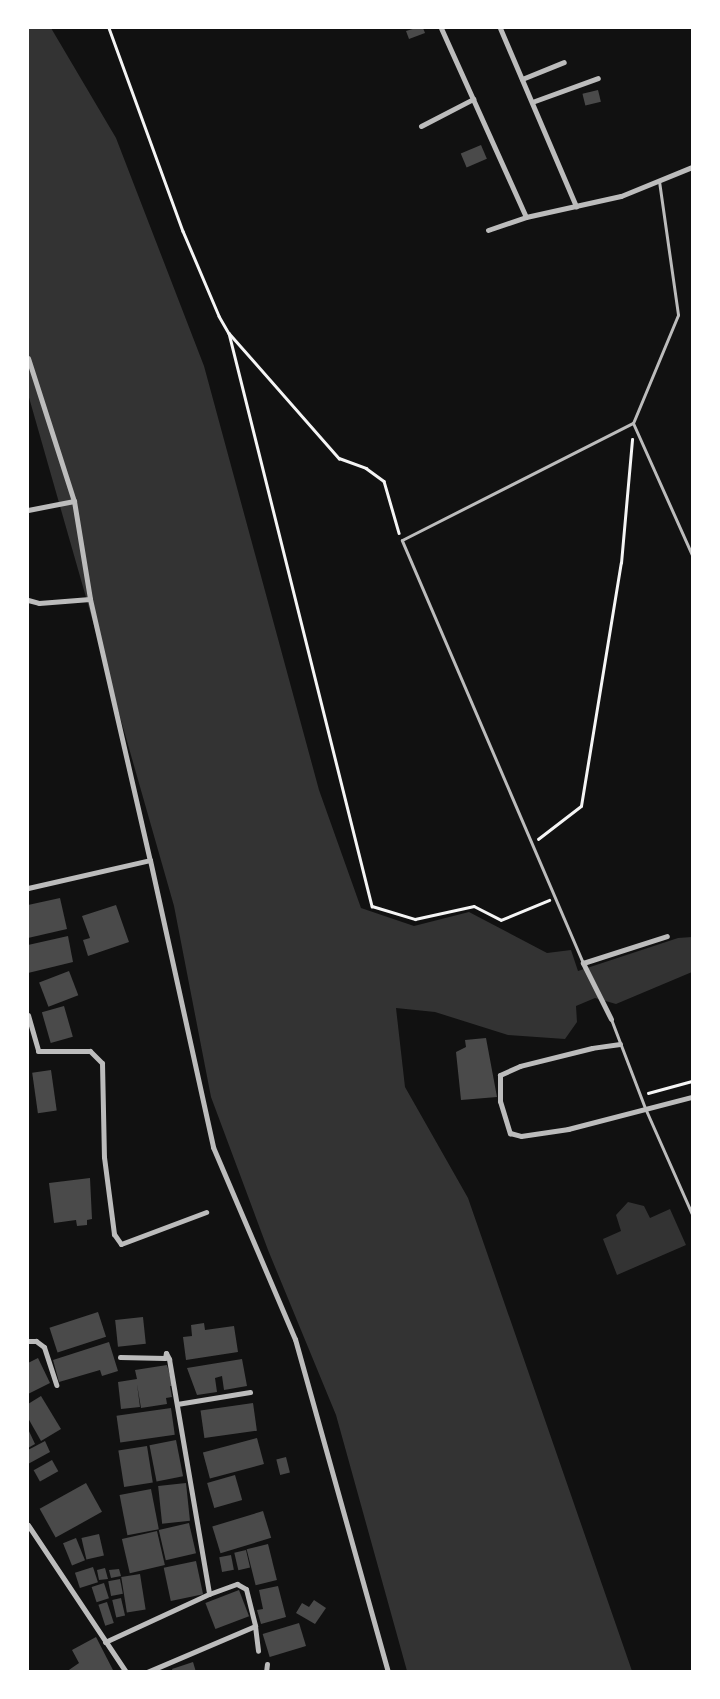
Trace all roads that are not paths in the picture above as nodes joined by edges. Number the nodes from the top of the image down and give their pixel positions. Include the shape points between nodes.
1 (441, 28) edge
2 (500, 28) edge
3 (564, 62) dead end
4 (598, 78) dead end
5 (522, 79) junction
6 (473, 99) junction
7 (532, 102) junction
8 (421, 126) dead end
9 (692, 167) edge
10 (659, 181) junction
11 (576, 206) junction
12 (526, 217) junction
13 (488, 230) dead end
14 (28, 358) edge
15 (633, 423) junction
16 (74, 501) junction
17 (28, 510) edge
18 (692, 555) edge
19 (90, 599) junction
20 (28, 600) edge
21 (150, 860) junction
22 (28, 888) edge
23 (667, 936) dead end
24 (583, 963) junction
25 (28, 1015) edge
26 (611, 1019) joint
27 (620, 1044) junction
28 (692, 1097) edge
29 (645, 1108) junction
30 (206, 1212) dead end
31 (692, 1214) edge
32 (28, 1341) edge
33 (120, 1357) dead end
34 (56, 1385) dead end
35 (250, 1392) dead end
36 (177, 1404) junction
37 (28, 1525) edge
38 (209, 1594) junction
39 (255, 1626) junction
40 (105, 1642) junction
41 (258, 1651) dead end
42 (267, 1664) dead end
43 (126, 1672) edge
44 (147, 1672) edge
45 (266, 1672) edge
46 (388, 1672) edge

1 - 6 street
2 - 5 street
3 - 5 street
4 - 7 street
5 - 7 street
6 - 8 street
6 - 12 street
7 - 11 street
9 - 10 street
10 - 11 street via 621,196
10 - 15 lane via 678,316
11 - 12 street
12 - 13 street
14 - 16 street
15 - 18 lane
15 - 24 lane via 402,540
16 - 17 street
16 - 19 street
19 - 20 street via 40,603
19 - 21 street
21 - 22 street
21 - 46 street via 213,1146 295,1339
23 - 24 street
24 - 26 street
25 - 30 street via 38,1051 90,1051 102,1063 104,1157 114,1234 121,1244
26 - 27 lane
27 - 29 lane
27 - 29 street via 509,1068 500,1074 500,1101 510,1133 521,1136 542,1134
28 - 29 street
29 - 31 lane
32 - 34 street via 36,1341 44,1347
33 - 36 street via 165,1358 166,1353
35 - 36 street
36 - 38 street
37 - 40 street
38 - 39 street via 237,1584 246,1589
38 - 40 street
39 - 41 street
39 - 44 street
40 - 43 street
42 - 45 street

